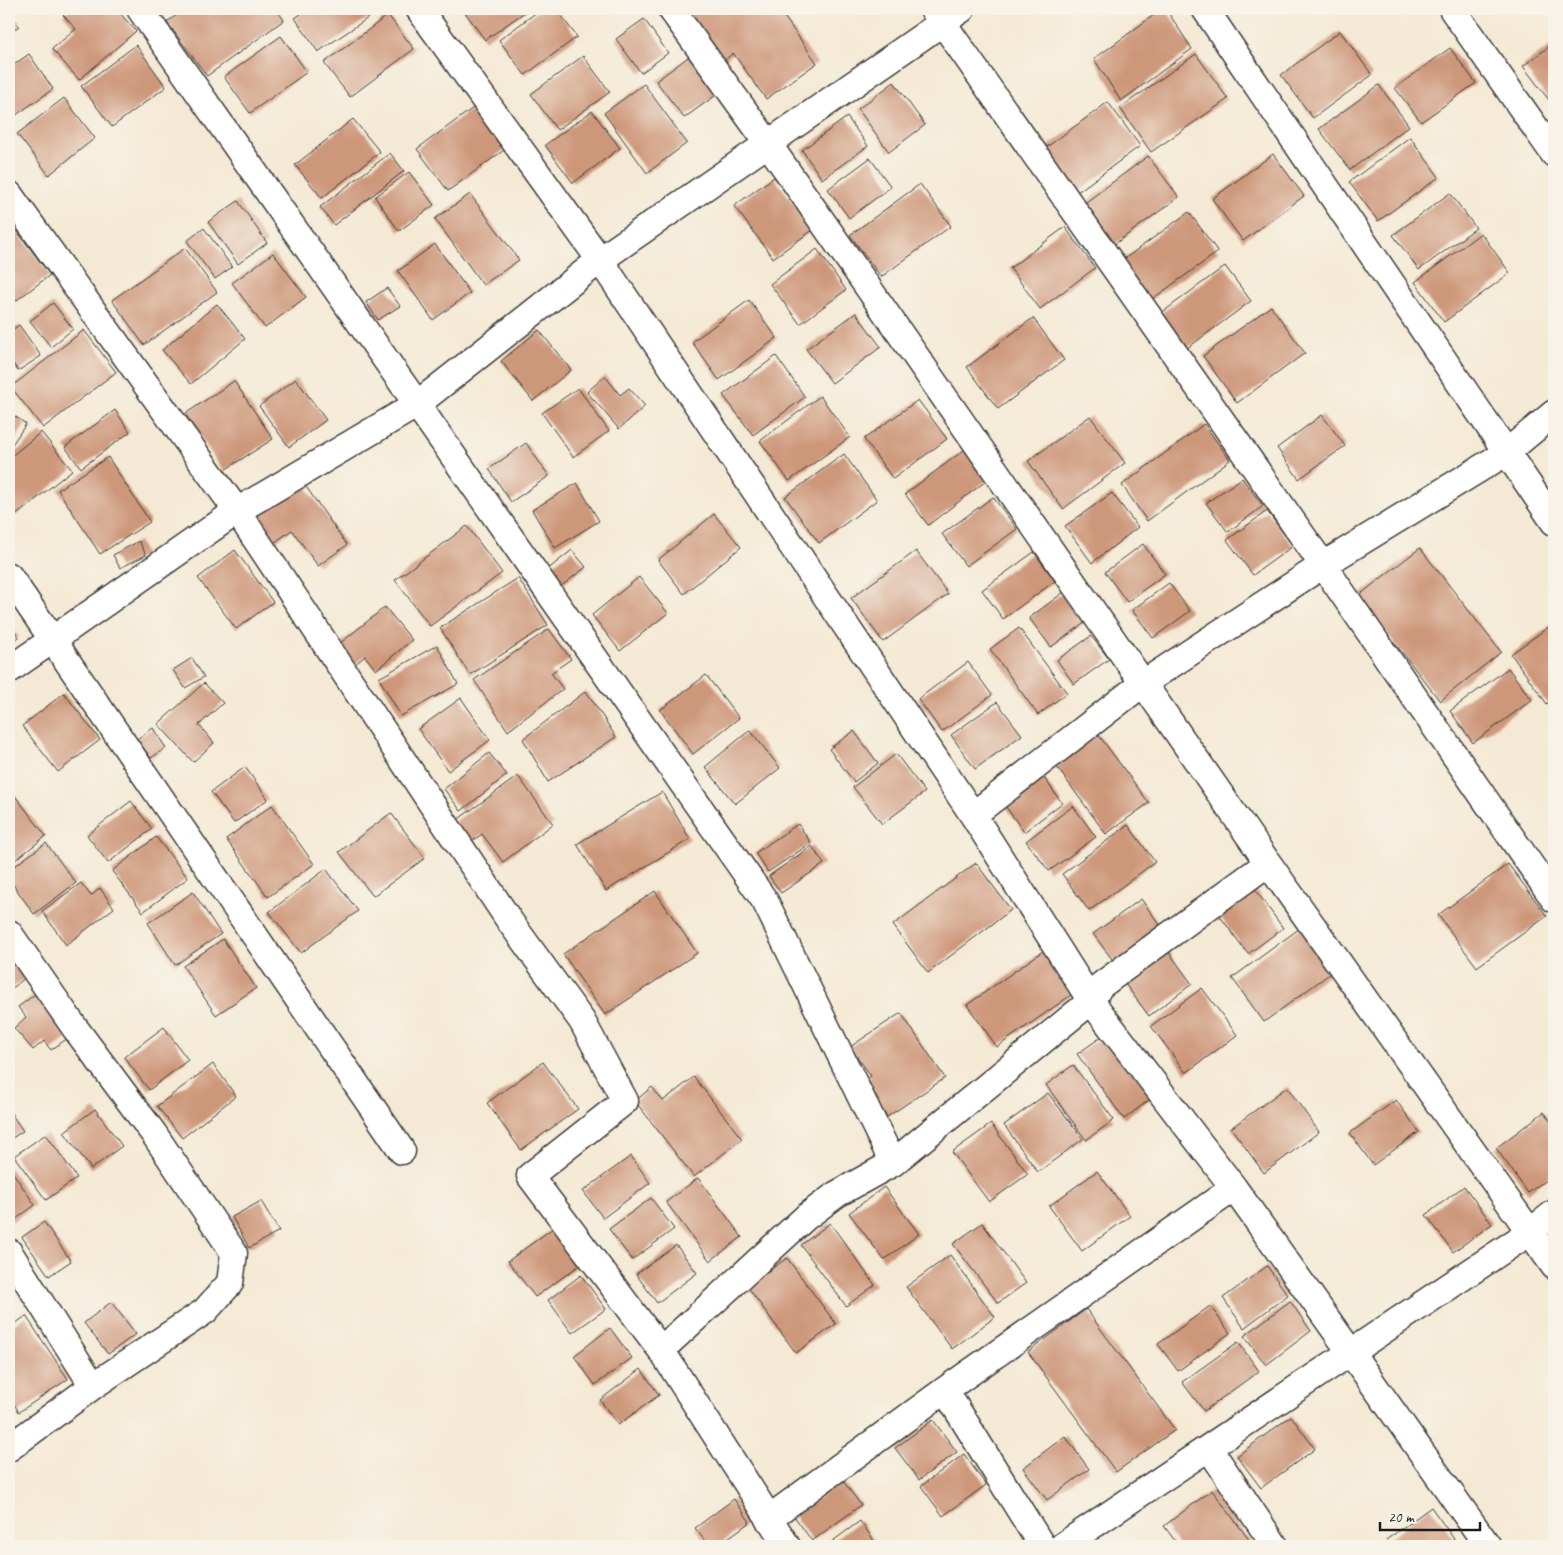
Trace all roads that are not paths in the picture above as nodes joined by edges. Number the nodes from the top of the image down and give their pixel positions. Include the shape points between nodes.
1 (140, 9) edge
2 (418, 9) edge
3 (671, 9) edge
4 (1205, 9) edge
5 (1452, 9) edge
6 (946, 13) edge
7 (768, 142) junction
8 (1554, 154) edge
9 (9, 194) edge
10 (600, 260) junction
11 (416, 405) junction
12 (1554, 413) edge
13 (1507, 452) junction
14 (237, 511) junction
15 (1554, 522) edge
16 (1323, 565) junction
17 (9, 576) edge
18 (53, 638) junction
19 (9, 670) edge
20 (1142, 684) junction
21 (973, 815) junction
22 (1268, 863) junction
23 (1554, 899) edge
24 (9, 933) edge
25 (1091, 1001) junction
26 (402, 1152) dead end
27 (893, 1163) junction
28 (1234, 1188) junction
29 (1554, 1213) edge
30 (1530, 1232) junction
31 (9, 1252) edge
32 (1554, 1266) edge
33 (662, 1350) junction
34 (1352, 1352) junction
35 (93, 1386) junction
36 (945, 1390) junction
37 (9, 1448) edge
38 (1209, 1448) junction
39 (768, 1519) junction
40 (787, 1546) edge
41 (1042, 1546) edge
42 (1062, 1546) edge
43 (1275, 1546) edge
44 (1488, 1546) edge

1 - 11 street
2 - 10 street
3 - 7 street
4 - 13 street
5 - 8 street
6 - 7 street
6 - 16 street
7 - 10 street
7 - 20 street
9 - 14 street
10 - 11 street
10 - 21 street
11 - 14 street
11 - 27 street via 765,901
12 - 13 street
13 - 15 street
13 - 16 street
14 - 18 street
14 - 33 street via 511,923 582,1021 625,1101 530,1176
16 - 20 street
16 - 23 street
17 - 18 street
18 - 19 street
18 - 26 street
20 - 21 street
20 - 22 street
21 - 25 street
22 - 25 street via 1100,986
22 - 30 street
24 - 35 street via 154,1134 234,1253 230,1283 205,1311
25 - 27 street
25 - 28 street
27 - 33 street via 837,1194 806,1217
28 - 34 street
28 - 36 street
29 - 30 street
30 - 32 street
30 - 34 street
31 - 35 street
33 - 39 street
34 - 38 street
34 - 44 street
35 - 37 street
36 - 39 street
36 - 41 street
38 - 42 street
38 - 43 street
39 - 40 street

